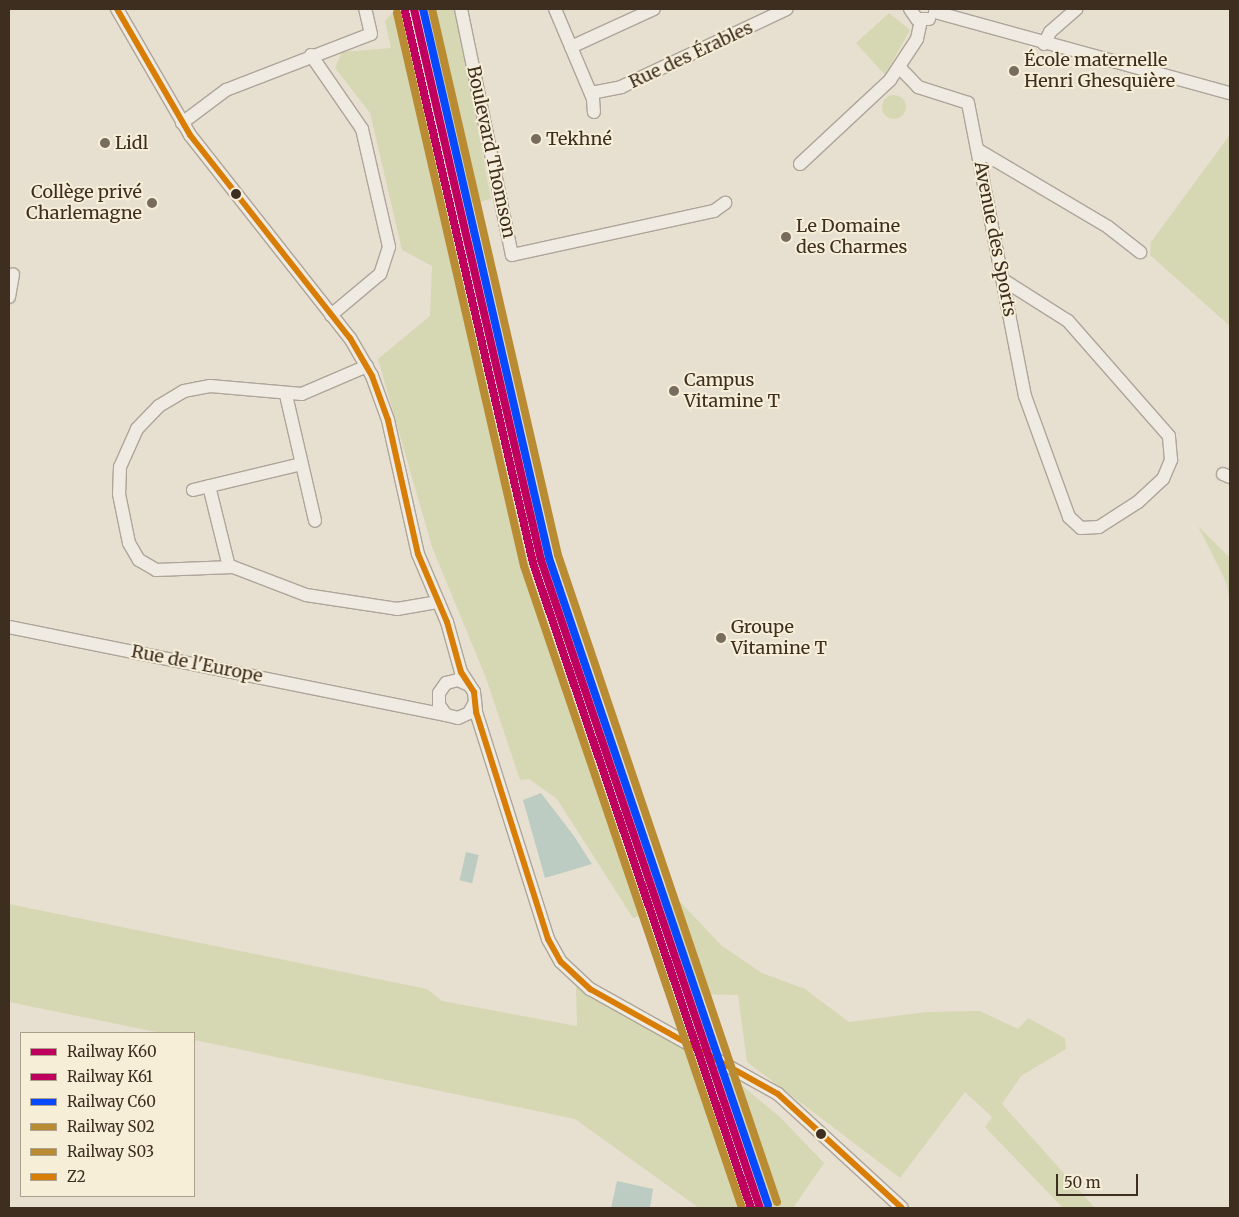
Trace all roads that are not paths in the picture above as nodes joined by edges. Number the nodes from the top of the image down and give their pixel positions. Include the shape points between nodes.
1 (117, 9) edge
2 (365, 9) edge
3 (461, 9) edge
4 (555, 9) edge
5 (654, 9) edge
6 (787, 9) edge
7 (910, 9) edge
8 (1076, 9) edge
9 (935, 10) edge
10 (922, 20) junction
11 (1044, 44) junction
12 (571, 46) junction
13 (311, 55) junction
14 (900, 67) junction
15 (591, 93) junction
16 (1230, 93) edge
17 (594, 112) dead end
18 (182, 123) junction
19 (978, 150) junction
20 (800, 164) dead end
21 (726, 203) dead end
22 (1140, 252) dead end
23 (13, 274) dead end
24 (1005, 281) junction
25 (9, 297) edge
26 (331, 314) junction
27 (367, 366) junction
28 (286, 395) junction
29 (301, 464) junction
30 (210, 486) junction
31 (193, 490) dead end
32 (314, 521) dead end
33 (229, 567) junction
34 (438, 602) junction
35 (9, 627) edge
36 (451, 638) junction
37 (469, 685) junction
38 (442, 687) junction
39 (386, 702) junction
40 (475, 702) junction
41 (451, 716) junction
42 (488, 744) junction
43 (902, 1208) edge

1 - 18 street
2 - 13 street via 371,34
3 - 21 street, Boulevard Thomson via 512,255 714,211
4 - 12 street
5 - 12 street
6 - 15 street, Rue des Érables via 621,87
7 - 10 street
8 - 11 street via 1050,32
9 - 10 street
9 - 11 street
10 - 14 street via 919,34
11 - 16 street
12 - 15 street
13 - 18 street via 226,90
13 - 26 street via 362,129 389,247 380,274
14 - 19 street, Avenue des Sports via 918,87 966,100
14 - 20 street
15 - 17 street
18 - 26 street
19 - 22 street via 1108,227
19 - 24 street, Avenue des Sports
23 - 25 street
24 - 24 street, Avenue des Sports via 1019,374 1063,503 1073,522 1088,529 1127,511 1166,473 1169,436 1068,321
26 - 27 street
27 - 28 street via 316,390
27 - 34 street via 388,420 418,554
28 - 29 street
28 - 33 street via 218,385 184,392 147,417 123,459 120,501 131,550 139,560 166,571
29 - 30 street
29 - 32 street
30 - 31 street
30 - 33 street
33 - 34 street via 312,596 402,610
34 - 36 street
35 - 39 street, Rue de l'Europe
36 - 37 street
36 - 38 street via 451,666
37 - 38 street via 455,680
37 - 40 street
38 - 39 street via 422,701
38 - 41 street via 438,702
39 - 41 street
40 - 41 street via 470,712
40 - 42 street
41 - 42 street via 471,724
42 - 43 street via 548,939 565,968 599,995 778,1094

